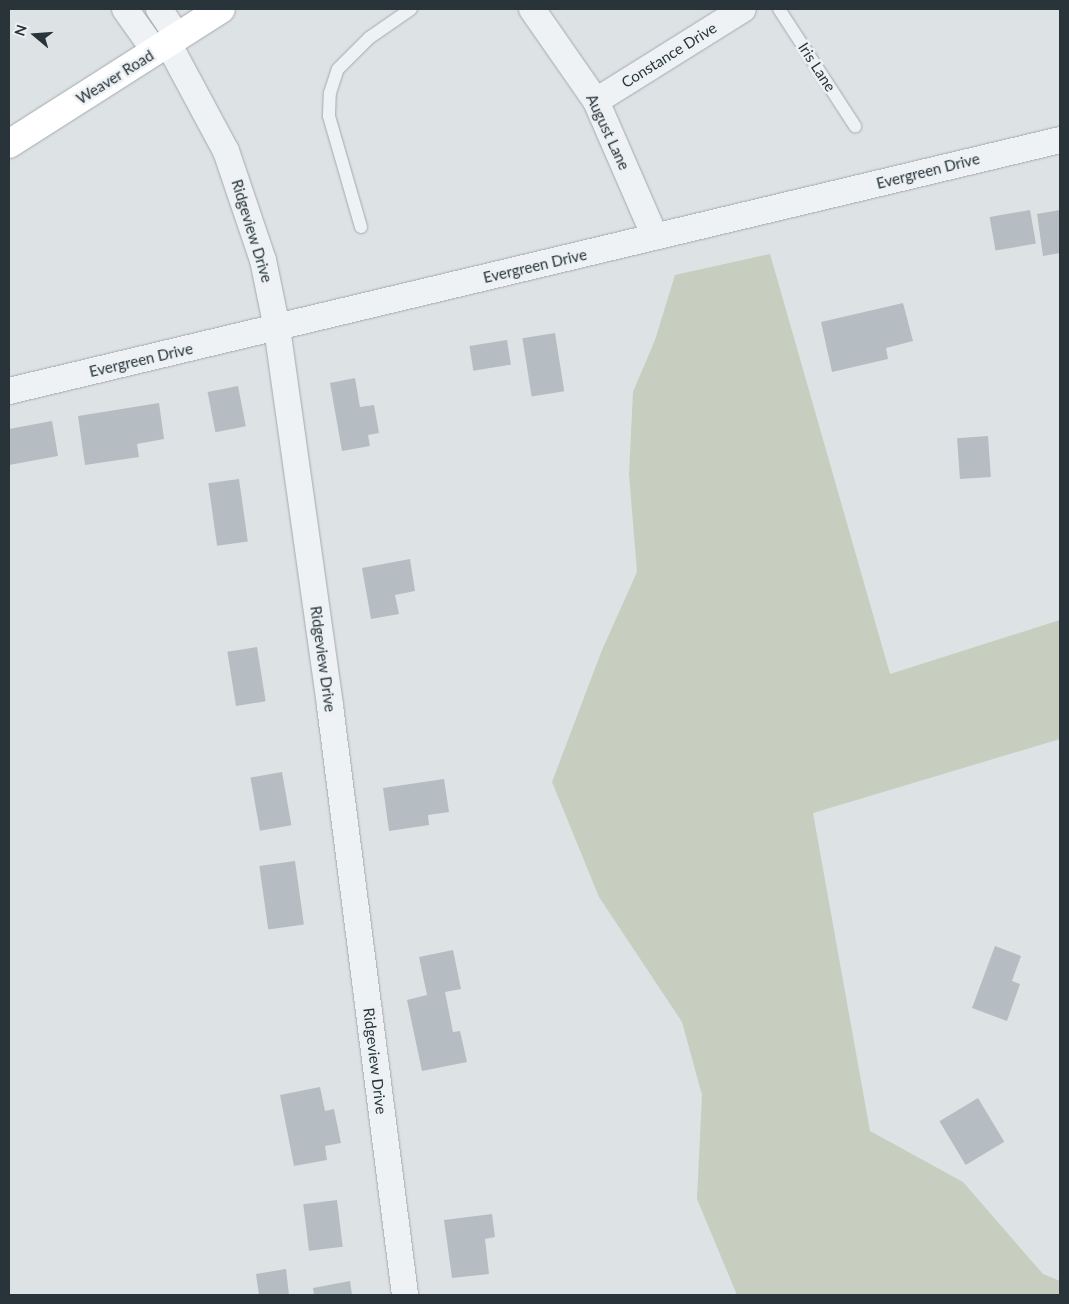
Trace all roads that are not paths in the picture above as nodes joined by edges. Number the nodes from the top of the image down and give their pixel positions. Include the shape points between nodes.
1 (126, 9) edge
2 (158, 9) edge
3 (221, 9) edge
4 (411, 9) edge
5 (532, 9) edge
6 (743, 9) edge
7 (779, 9) edge
8 (167, 44) junction
9 (596, 101) junction
10 (855, 126) dead end
11 (1060, 140) edge
12 (9, 144) edge
13 (361, 227) dead end
14 (654, 237) junction
15 (277, 328) junction
16 (9, 391) edge
17 (405, 1295) edge

1 - 8 street
2 - 8 street
3 - 8 main road, Weaver Road
4 - 13 lane via 368,38 338,69 330,93 329,116
5 - 9 street, August Lane
6 - 9 street, Constance Drive
7 - 10 lane, Iris Lane
8 - 12 main road, Weaver Road
8 - 15 street, Ridgeview Drive via 226,152 263,260
9 - 14 street, August Lane
11 - 14 street, Evergreen Drive
14 - 15 street, Evergreen Drive
15 - 16 street, Evergreen Drive
15 - 17 street, Ridgeview Drive via 330,706

